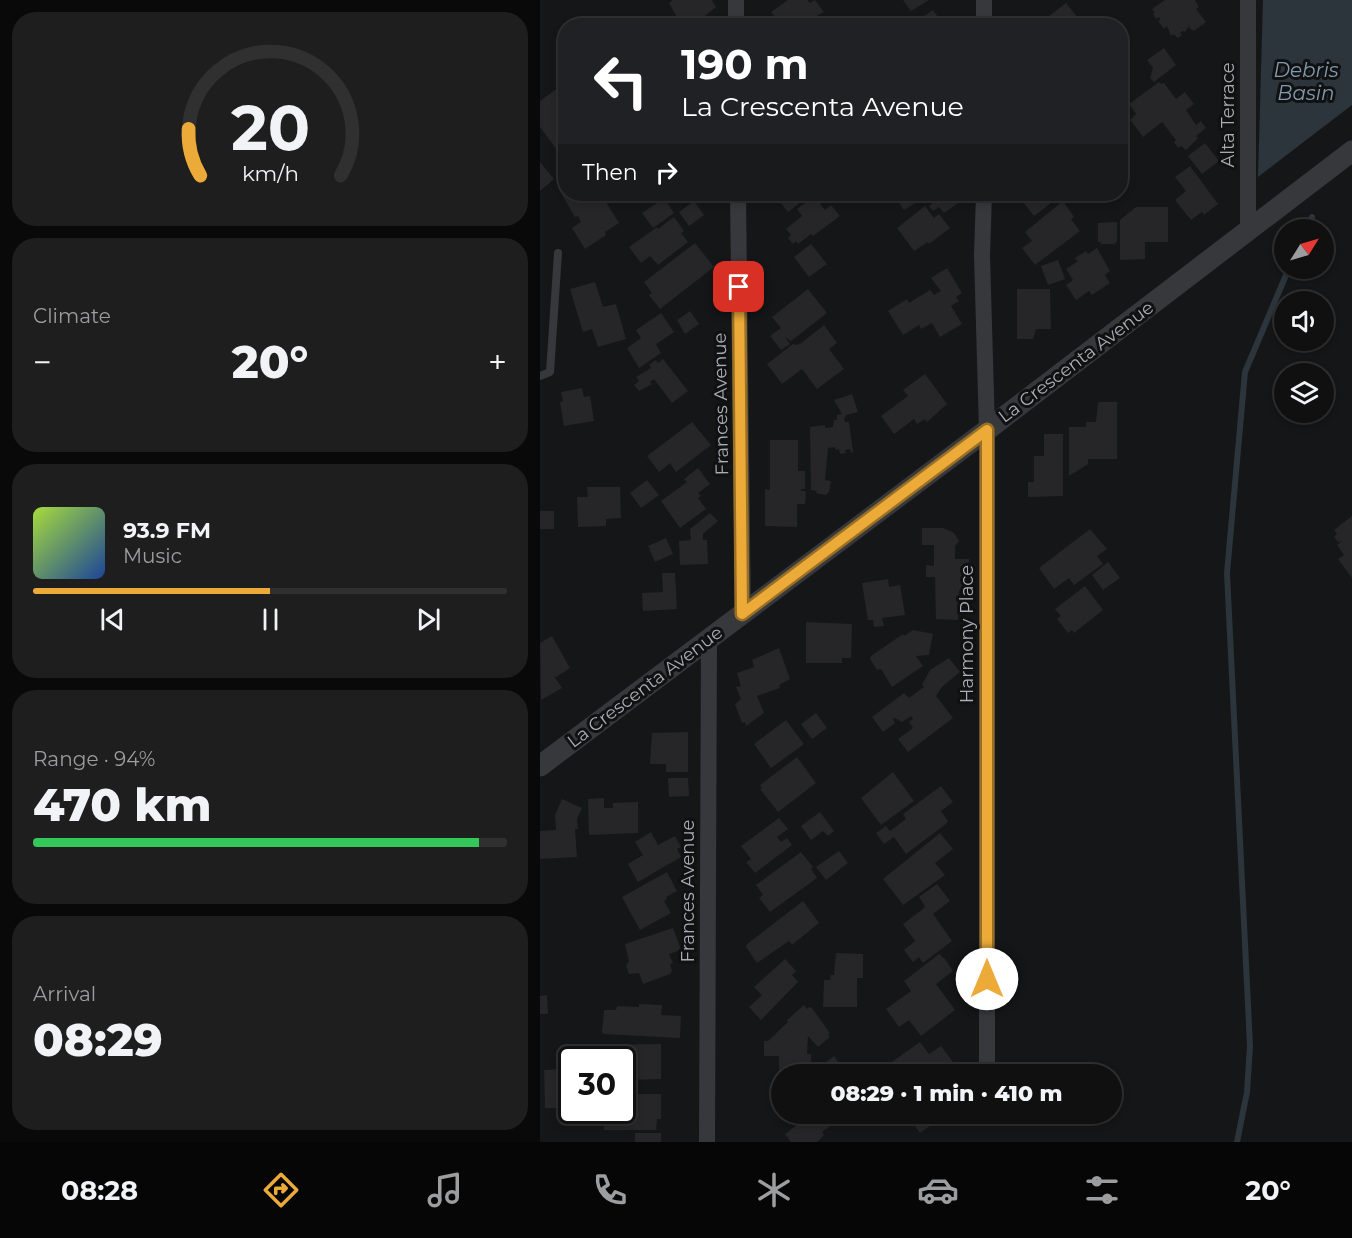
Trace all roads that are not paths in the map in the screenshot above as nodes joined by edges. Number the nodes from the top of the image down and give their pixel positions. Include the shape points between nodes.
1 (736, 0) edge
2 (984, 0) edge
3 (1248, 0) edge
4 (736, 18) edge
5 (984, 18) edge
6 (1352, 151) edge
7 (738, 201) edge
8 (984, 201) edge
9 (1248, 230) junction
10 (558, 253) dead end
11 (540, 375) edge
12 (987, 430) junction
13 (742, 614) junction
14 (709, 640) junction
15 (540, 766) edge
16 (987, 1064) edge
17 (707, 1142) edge

1 - 4 street
2 - 5 street
3 - 9 street, Alta Terrace
6 - 9 street, La Crescenta Avenue
7 - 13 street, Frances Avenue
8 - 12 street, Harmony Place
9 - 12 street, La Crescenta Avenue
10 - 11 lane via 550,372
12 - 13 street, La Crescenta Avenue
12 - 16 street, Harmony Place
13 - 14 street, La Crescenta Avenue
14 - 15 street, La Crescenta Avenue
14 - 17 street, Frances Avenue

